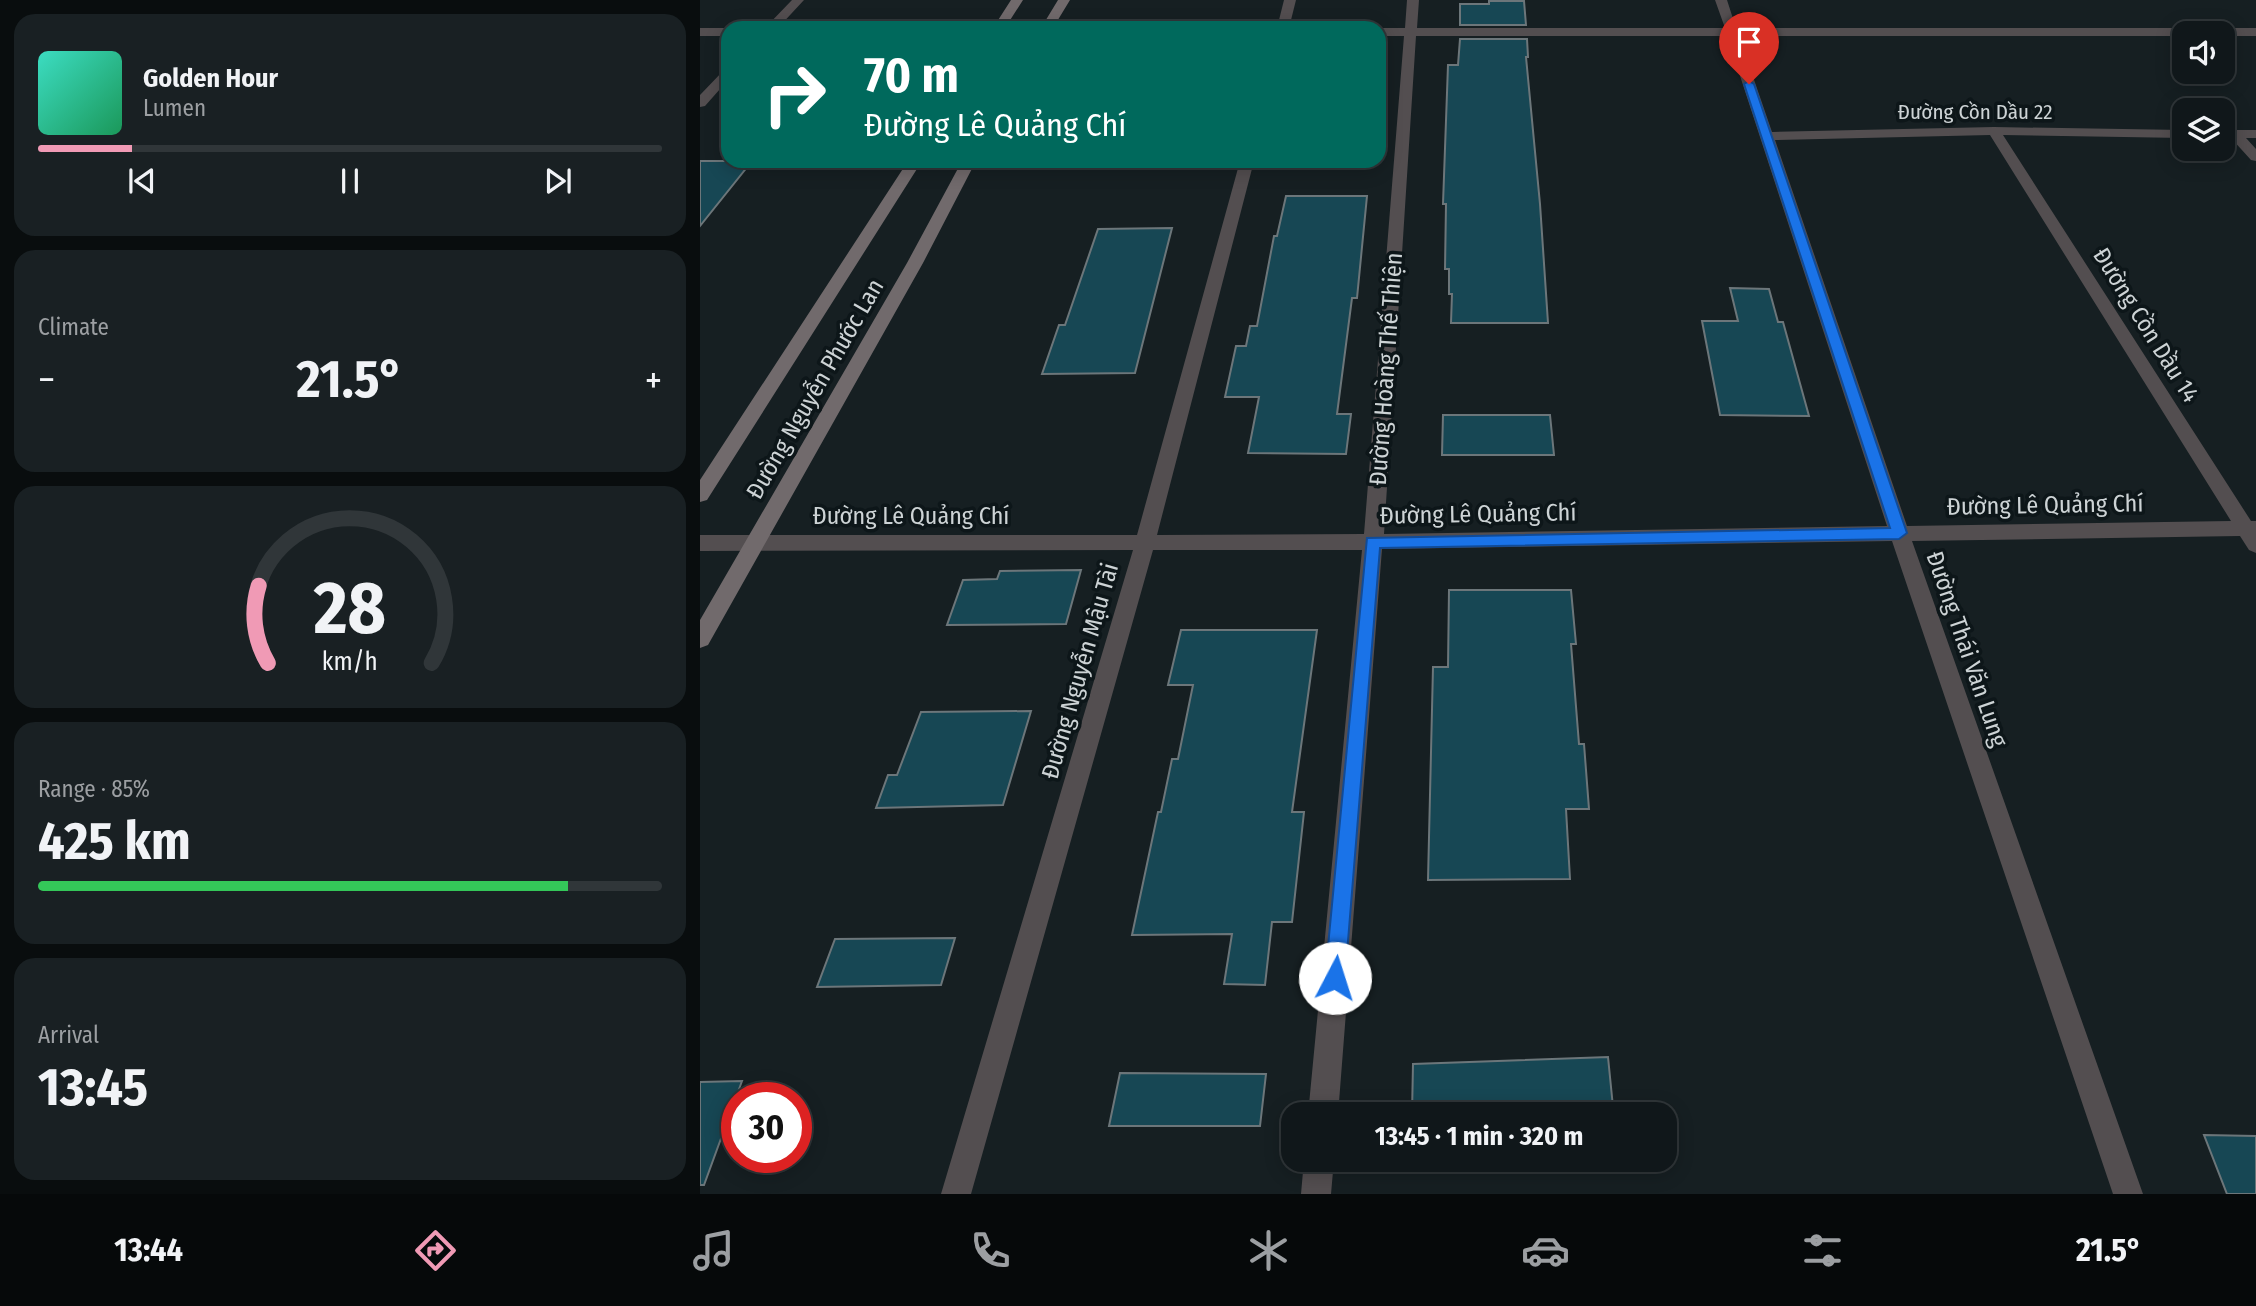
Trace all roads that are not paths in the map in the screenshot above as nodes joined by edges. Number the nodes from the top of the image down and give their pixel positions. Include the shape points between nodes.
1 (798, 0) edge
2 (1017, 0) edge
3 (1063, 0) edge
4 (1290, 0) edge
5 (1413, 0) edge
6 (1721, 0) edge
7 (778, 21) edge
8 (1004, 21) edge
9 (1051, 21) edge
10 (1285, 21) edge
11 (700, 32) edge
12 (721, 32) edge
13 (1386, 32) edge
14 (1411, 32) junction
15 (1731, 32) junction
16 (2256, 32) edge
17 (721, 80) edge
18 (700, 103) edge
19 (1994, 131) junction
20 (2172, 134) edge
21 (2235, 134) edge
22 (2256, 134) edge
23 (1767, 136) junction
24 (2235, 139) edge
25 (2256, 157) edge
26 (910, 168) edge
27 (966, 168) edge
28 (1245, 168) edge
29 (700, 495) edge
30 (2251, 528) edge
31 (1899, 533) junction
32 (1145, 542) junction
33 (1373, 542) junction
34 (700, 543) edge
35 (756, 543) junction
36 (2256, 545) edge
37 (700, 639) edge
38 (1324, 1102) edge
39 (1318, 1172) edge
40 (956, 1194) edge
41 (1316, 1194) edge
42 (2128, 1194) edge

1 - 7 street
2 - 8 main road
3 - 9 main road
4 - 10 street
5 - 14 street, Đường Hoàng Thế Thiện
6 - 15 street, Đường Thái Văn Lung
11 - 12 street
13 - 14 street
14 - 15 street
14 - 33 street, Đường Hoàng Thế Thiện
15 - 16 street
15 - 23 street, Đường Thái Văn Lung
17 - 18 street
19 - 20 street, Đường Cồn Dầu 22
19 - 23 street, Đường Cồn Dầu 22
19 - 30 street, Đường Cồn Dầu 14
21 - 22 street
23 - 31 street, Đường Thái Văn Lung
24 - 25 street
26 - 29 main road, Đường Nguyễn Phước Lan
27 - 35 main road, Đường Nguyễn Phước Lan
28 - 32 street, Đường Nguyễn Mậu Tài
30 - 31 street, Đường Lê Quảng Chí
30 - 36 street, Đường Cồn Dầu 14
31 - 33 street, Đường Lê Quảng Chí
31 - 42 street, Đường Thái Văn Lung
32 - 33 street, Đường Lê Quảng Chí
32 - 35 street, Đường Lê Quảng Chí
32 - 40 street, Đường Nguyễn Mậu Tài
33 - 38 street, Đường Hoàng Thế Thiện
34 - 35 street, Đường Lê Quảng Chí
35 - 37 main road, Đường Nguyễn Phước Lan
39 - 41 street

